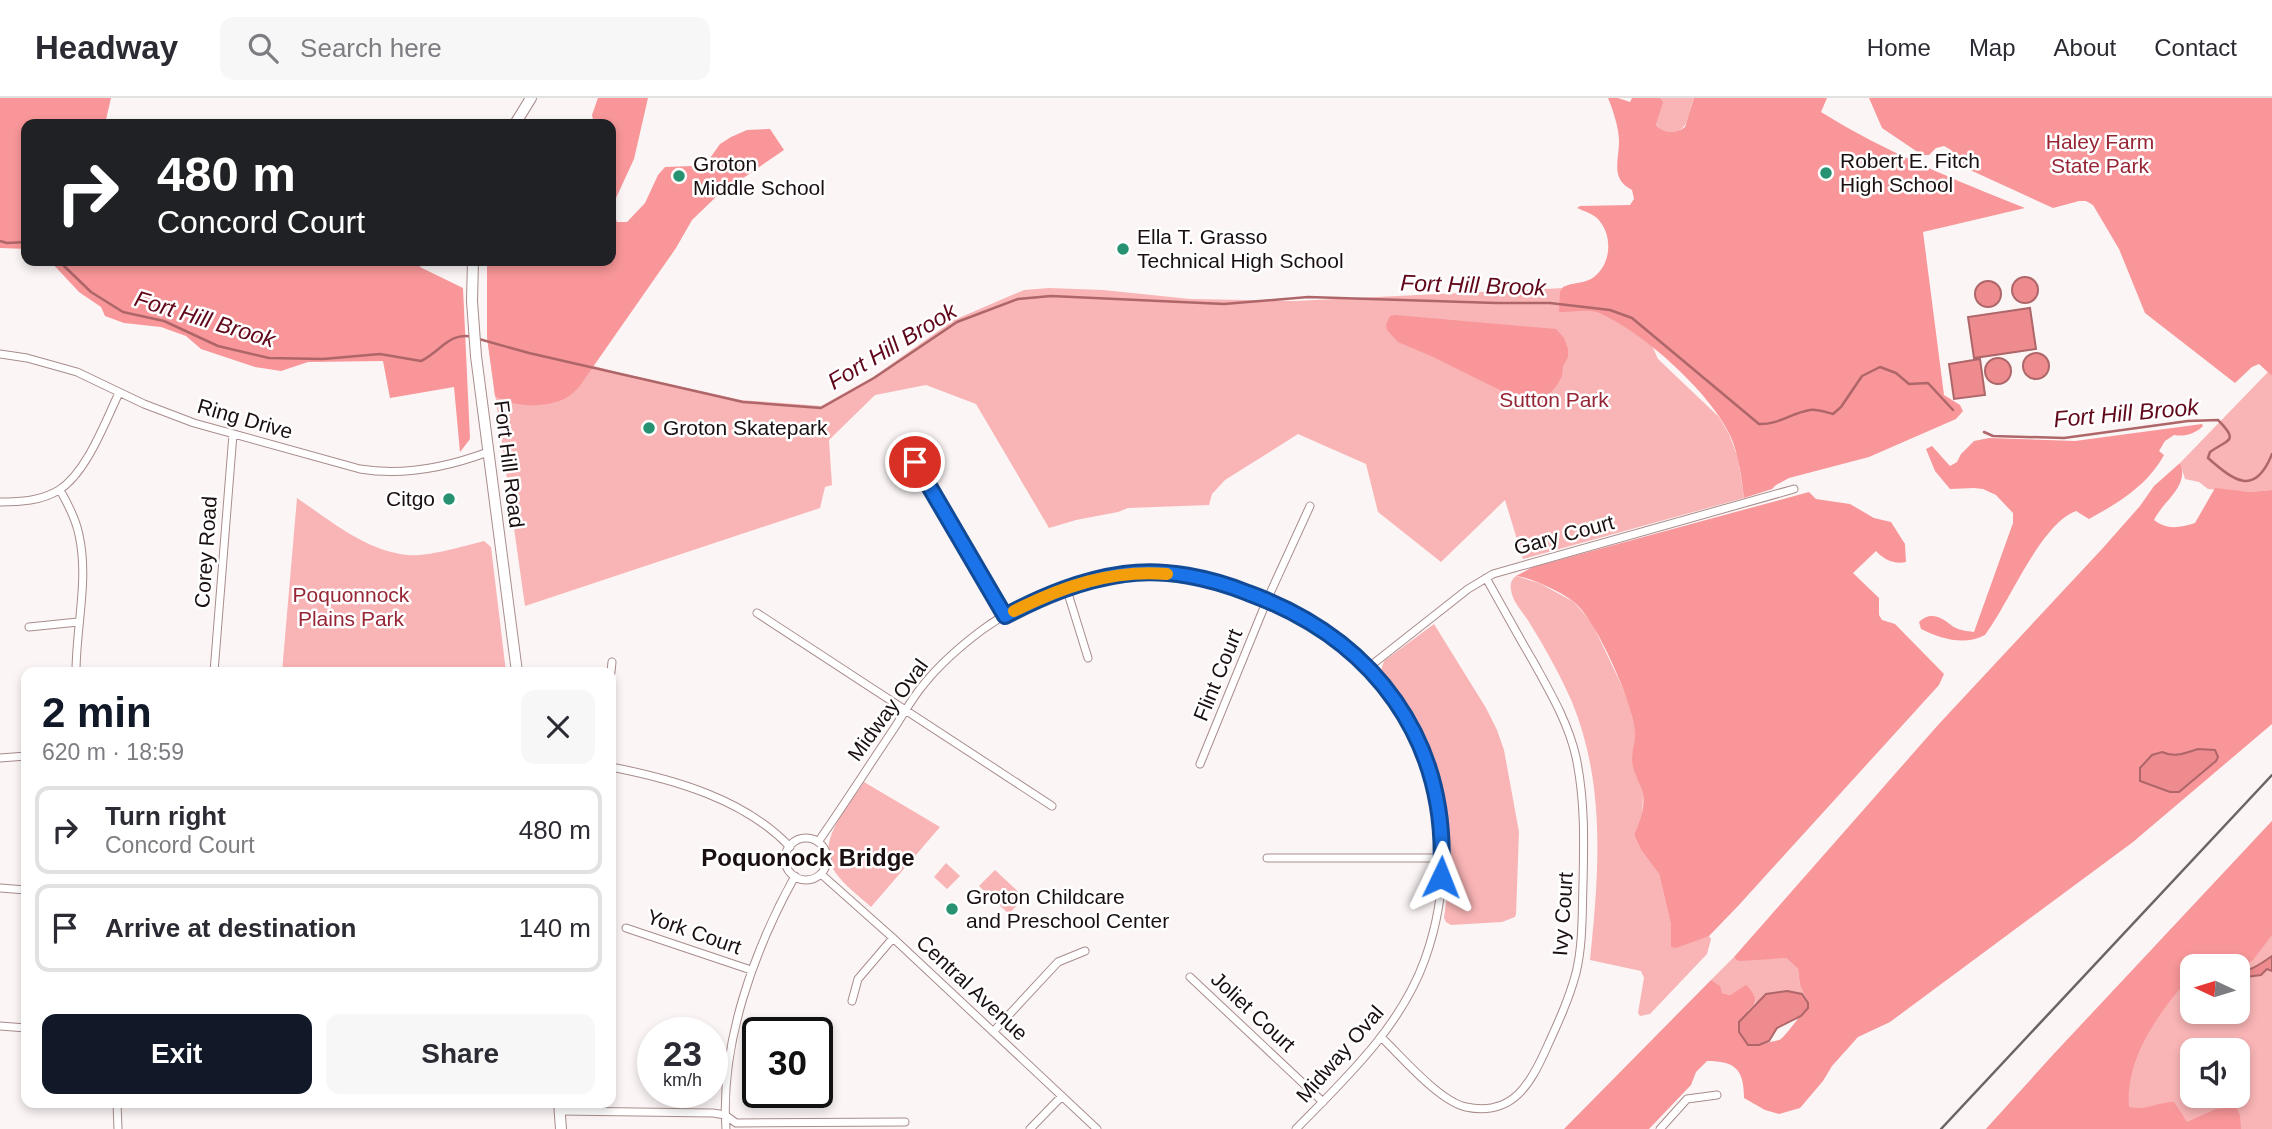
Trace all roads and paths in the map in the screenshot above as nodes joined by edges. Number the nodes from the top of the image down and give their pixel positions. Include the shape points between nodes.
1 (531, 98) edge
2 (518, 119) edge
3 (473, 266) edge
4 (0, 354) edge
5 (119, 393) junction
6 (233, 434) junction
7 (488, 452) junction
8 (915, 462) dead end
9 (1794, 489) dead end
10 (60, 490) junction
11 (0, 502) edge
12 (1310, 506) dead end
13 (1486, 578) junction
14 (1066, 587) junction
15 (1268, 600) junction
16 (757, 613) dead end
17 (1005, 616) junction
18 (78, 622) junction
19 (29, 627) dead end
20 (1088, 658) dead end
21 (612, 662) dead end
22 (76, 667) edge
23 (214, 667) edge
24 (516, 667) edge
25 (612, 667) edge
26 (1369, 667) junction
27 (906, 710) junction
28 (21, 756) edge
29 (0, 758) edge
30 (1200, 764) dead end
31 (616, 768) edge
32 (1052, 806) dead end
33 (818, 842) junction
34 (790, 847) junction
35 (1267, 858) dead end
36 (1443, 858) junction
37 (821, 874) junction
38 (795, 876) junction
39 (0, 888) edge
40 (21, 890) edge
41 (626, 928) dead end
42 (893, 938) junction
43 (1085, 951) dead end
44 (751, 970) junction
45 (1190, 977) dead end
46 (852, 1001) dead end
47 (0, 1026) edge
48 (21, 1028) edge
49 (993, 1032) junction
50 (1381, 1037) junction
51 (1717, 1095) dead end
52 (1062, 1096) junction
53 (1323, 1102) junction
54 (117, 1108) edge
55 (560, 1108) edge
56 (581, 1108) edge
57 (725, 1115) junction
58 (905, 1122) dead end
59 (118, 1129) edge
60 (561, 1129) edge
61 (726, 1129) edge
62 (1030, 1129) edge
63 (1097, 1129) edge
64 (1296, 1129) edge
65 (1660, 1129) edge

1 - 2 main road
3 - 7 main road, Fort Hill Road via 475,347
4 - 5 street, Ring Drive via 77,372
5 - 6 street, Ring Drive
5 - 10 street via 82,464
6 - 7 street, Ring Drive via 377,471 427,468
6 - 23 street, Corey Road
7 - 24 main road, Fort Hill Road
8 - 17 street
9 - 13 street, Gary Court
10 - 11 street via 31,500
10 - 18 street via 79,532 82,553
12 - 15 street, Flint Court
13 - 26 street, Gary Court
13 - 50 street, Ivy Court via 1560,709 1575,754 1584,825 1582,935 1576,971 1532,1079 1515,1097 1496,1106 1470,1107 1445,1097
14 - 15 street, Midway Oval via 1126,573 1162,574 1226,584
14 - 17 street, Midway Oval
14 - 20 street
15 - 26 street, Midway Oval via 1332,636
15 - 30 street, Flint Court
16 - 27 street
17 - 27 street, Midway Oval via 953,655 924,683
18 - 19 street
18 - 22 street
21 - 25 street
26 - 36 street, Midway Oval via 1400,709 1426,759 1439,807
27 - 32 street
27 - 33 street, Midway Oval
28 - 29 street
31 - 34 street via 664,778 740,809
33 - 34 street via 804,838
33 - 37 street via 827,857
34 - 38 street via 786,863
35 - 36 street
36 - 50 street, Midway Oval via 1424,962 1408,997
37 - 38 street via 809,880
37 - 42 street, Central Avenue
38 - 44 street
39 - 40 street
41 - 44 street, York Court
42 - 46 street via 858,979
42 - 49 street, Central Avenue
43 - 49 street via 1058,962
44 - 57 street via 738,1017
45 - 53 street, Joliet Court
47 - 48 street
49 - 52 street, Central Avenue
50 - 53 street, Midway Oval
51 - 65 street via 1687,1099
52 - 62 street
52 - 63 street, Central Avenue
53 - 64 street, Midway Oval
54 - 59 street
55 - 60 main road
56 - 57 street
57 - 58 street via 736,1123
57 - 61 street

